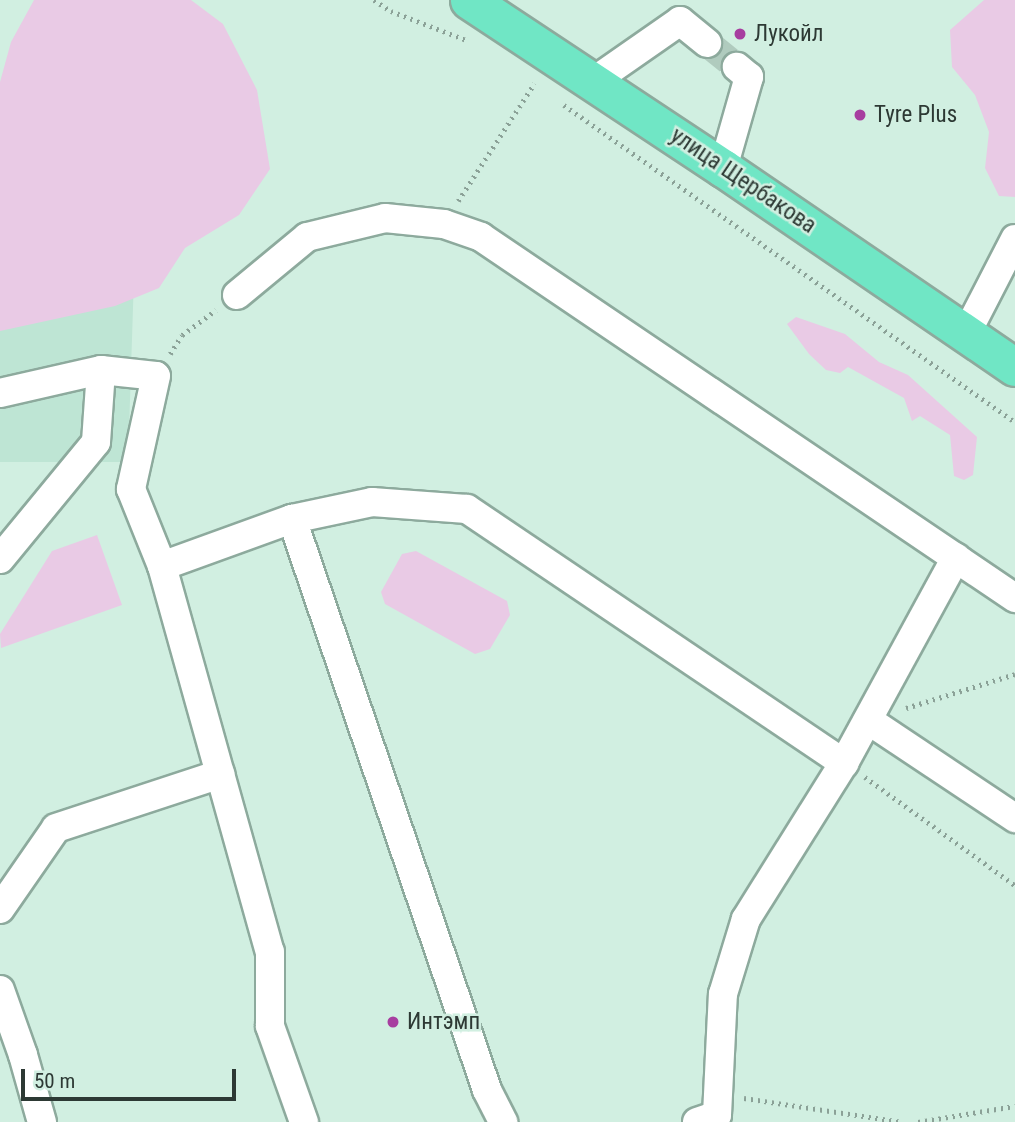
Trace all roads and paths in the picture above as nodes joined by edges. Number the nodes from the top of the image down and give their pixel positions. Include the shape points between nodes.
1 (374, 0) edge
2 (469, 0) edge
3 (707, 43) tunnel mouth
4 (478, 47) dead end
5 (737, 67) tunnel mouth
6 (523, 77) dead end
7 (594, 81) junction
8 (534, 84) junction
9 (545, 92) dead end
10 (557, 100) dead end
11 (723, 167) junction
12 (444, 224) junction
13 (1015, 239) edge
14 (237, 295) joint
15 (966, 334) junction
16 (1015, 367) edge
17 (101, 370) junction
18 (156, 376) junction
19 (0, 393) edge
20 (1015, 422) edge
21 (292, 519) junction
22 (956, 558) junction
23 (0, 559) edge
24 (162, 566) junction
25 (1015, 598) edge
26 (1015, 674) edge
27 (868, 720) junction
28 (845, 763) junction
29 (220, 774) junction
30 (1015, 818) edge
31 (1015, 885) edge
32 (0, 909) edge
33 (0, 990) edge
34 (1015, 1106) edge
35 (712, 1113) edge
36 (42, 1122) edge
37 (304, 1122) edge
38 (503, 1122) edge
39 (902, 1122) edge
40 (918, 1122) edge

1 - 4 path
2 - 7 main road, улица Щербакова
3 - 7 street via 680,21
5 - 11 street via 749,77
6 - 8 path
7 - 11 main road, улица Щербакова
8 - 9 path
8 - 12 path
10 - 20 path
11 - 15 main road, улица Щербакова
12 - 14 street via 385,218 307,237
12 - 22 street via 481,237
13 - 15 street
14 - 18 path via 183,335
15 - 16 main road, улица Щербакова
17 - 18 street
17 - 19 street
17 - 23 street via 96,442
18 - 24 street via 131,489
21 - 24 street
21 - 28 street via 372,502 467,509
21 - 38 street via 487,1090
22 - 25 street
22 - 27 street
24 - 29 street
26 - 27 path
27 - 28 street
27 - 30 street
28 - 31 path
28 - 35 street via 746,919 723,994
29 - 32 street via 56,828
29 - 37 street via 270,952 270,1026
33 - 36 street
34 - 40 path
35 - 39 path

